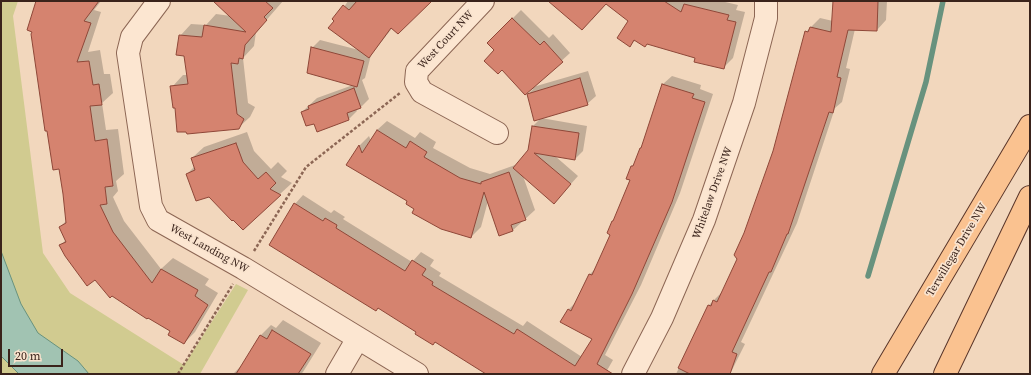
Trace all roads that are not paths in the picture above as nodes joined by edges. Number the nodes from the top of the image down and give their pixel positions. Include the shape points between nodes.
1 (160, 1) edge
2 (483, 1) edge
3 (766, 2) edge
4 (1030, 126) edge
5 (497, 133) dead end
6 (1030, 197) edge
7 (358, 338) junction
8 (337, 374) edge
9 (417, 374) edge
10 (633, 374) edge
11 (883, 374) edge
12 (945, 374) edge

1 - 7 street, West Landing NW via 132,37 128,53 151,206 158,220
2 - 5 street, West Court NW via 416,71 416,82 422,92
3 - 10 street, Whitelaw Drive NW via 766,18 744,104 704,220 662,318
4 - 11 main road, Terwillegar Drive NW
6 - 12 main road
7 - 8 street
7 - 9 street, West Landing NW

